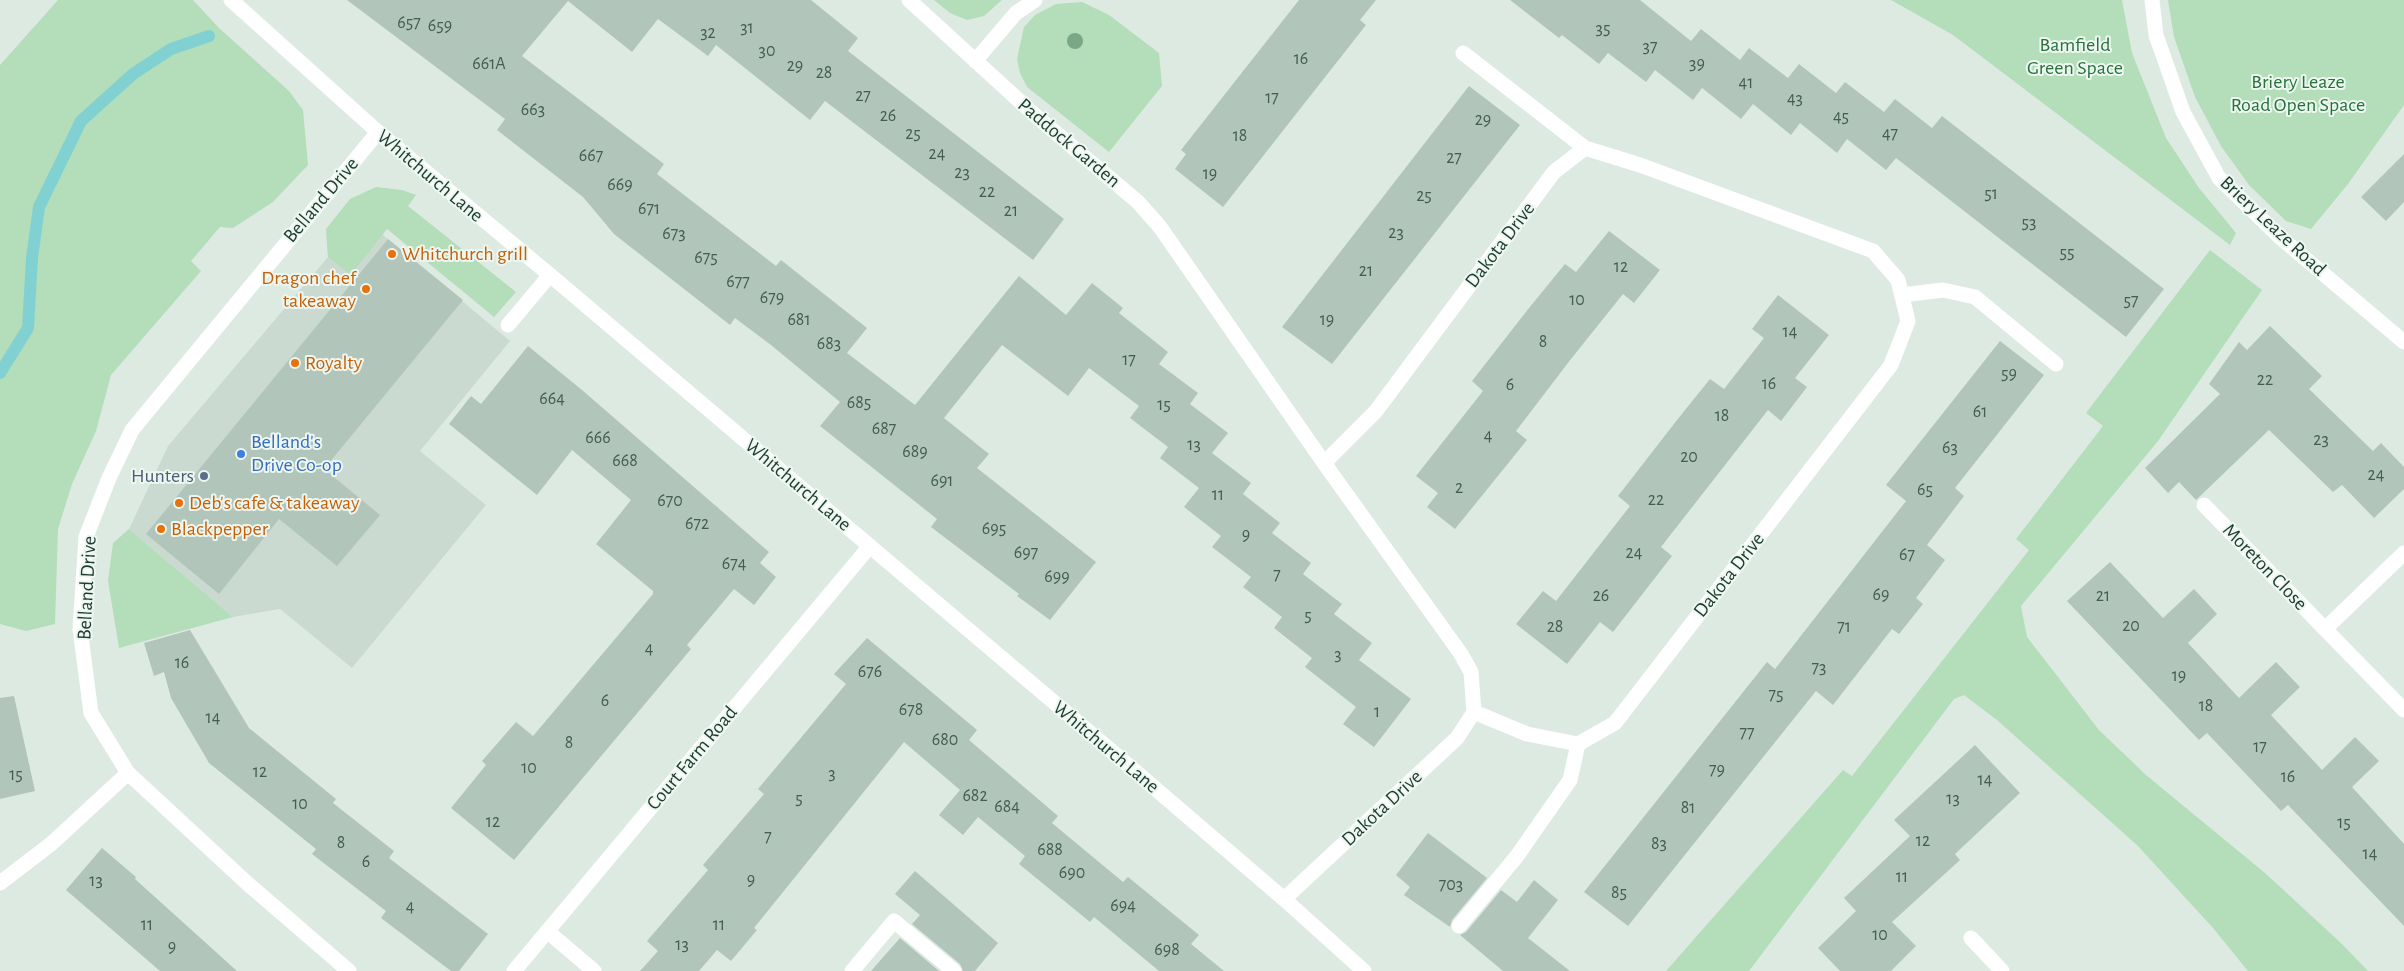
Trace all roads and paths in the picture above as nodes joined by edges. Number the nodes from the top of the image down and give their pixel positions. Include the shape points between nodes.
1 (231, 0) edge
2 (909, 0) edge
3 (1035, 0) edge
4 (2152, 0) edge
5 (1463, 53) dead end
6 (975, 60) junction
7 (378, 132) junction
8 (1585, 148) junction
9 (550, 275) junction
10 (1902, 295) junction
11 (508, 325) dead end
12 (2404, 342) edge
13 (2056, 364) dead end
14 (1324, 463) junction
15 (2204, 505) dead end
16 (870, 546) junction
17 (2404, 553) edge
18 (2325, 629) junction
19 (2404, 710) edge
20 (1474, 712) junction
21 (1578, 744) junction
22 (128, 773) junction
23 (0, 883) edge
24 (1284, 899) junction
25 (1459, 926) dead end
26 (547, 931) junction
27 (1970, 938) dead end
28 (350, 971) edge
29 (514, 971) edge
30 (594, 971) edge
31 (852, 971) edge
32 (954, 971) edge
33 (1364, 971) edge
34 (2002, 971) edge

1 - 7 street, Whitchurch Lane
2 - 6 street, Paddock Garden
3 - 6 street via 1016,13
4 - 12 street, Briery Leaze Road via 2156,35 2183,112 2219,178 2281,238
5 - 8 street, Dakota Drive
6 - 14 street, Paddock Garden via 1138,202 1160,227
7 - 9 street, Whitchurch Lane
7 - 22 street, Belland Drive via 132,430 109,478 86,537 80,628 91,713
8 - 10 street, Dakota Drive via 1640,164 1873,251 1898,280
8 - 14 street, Dakota Drive via 1554,172 1376,411
9 - 11 street
9 - 16 street, Whitchurch Lane
10 - 13 street via 1943,290 1975,297
10 - 21 street, Dakota Drive via 1908,322 1891,365 1615,723
14 - 20 street via 1461,654 1471,672
15 - 18 street, Moreton Close
16 - 24 street, Whitchurch Lane
16 - 26 street, Court Farm Road
17 - 18 street
18 - 19 street, Moreton Close
20 - 21 street via 1527,734
20 - 24 street, Dakota Drive via 1457,738
21 - 25 street via 1570,780 1517,856
22 - 23 street via 50,844
22 - 28 street, Belland Drive via 248,884
24 - 33 street, Whitchurch Lane
26 - 29 street, Court Farm Road
26 - 30 street
27 - 34 street
31 - 32 street via 894,921

